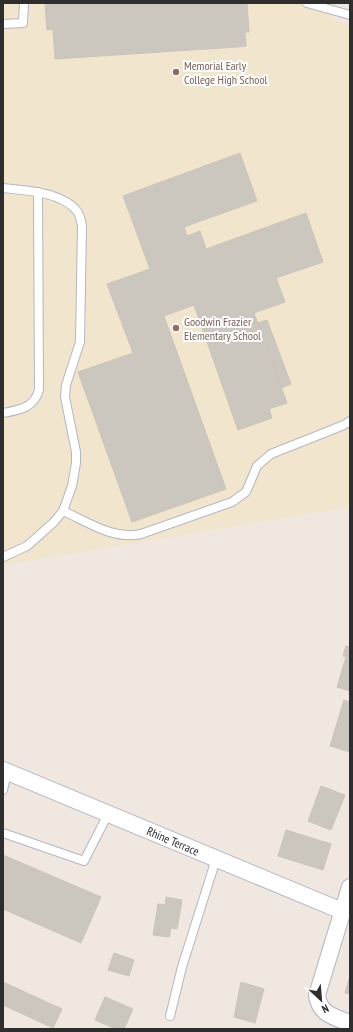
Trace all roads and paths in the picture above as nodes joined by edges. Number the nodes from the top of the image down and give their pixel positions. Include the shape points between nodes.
1 (24, 3) edge
2 (307, 3) edge
3 (350, 15) edge
4 (3, 24) edge
5 (3, 188) edge
6 (38, 192) junction
7 (3, 413) edge
8 (350, 421) edge
9 (63, 511) junction
10 (3, 557) edge
11 (5, 771) edge
12 (3, 790) edge
13 (108, 814) junction
14 (3, 833) edge
15 (216, 859) junction
16 (350, 887) edge
17 (342, 911) junction
18 (170, 1016) dead end
19 (350, 1023) edge

1 - 4 lane via 23,23
2 - 3 lane
5 - 6 lane
6 - 7 lane via 39,390 37,397 27,407
6 - 9 lane via 68,203 78,212 82,226 80,342 66,385 65,397 74,437 76,463 72,486
8 - 9 lane via 344,426 271,454 257,466 246,492 232,502 140,534 115,534
9 - 10 lane via 27,546
11 - 12 lane
11 - 13 street, Rhine Terrace
13 - 14 lane via 84,861
13 - 15 street, Rhine Terrace
15 - 17 street, Rhine Terrace
15 - 18 lane via 182,967
16 - 17 street
17 - 19 street via 317,995 320,1007 329,1016

